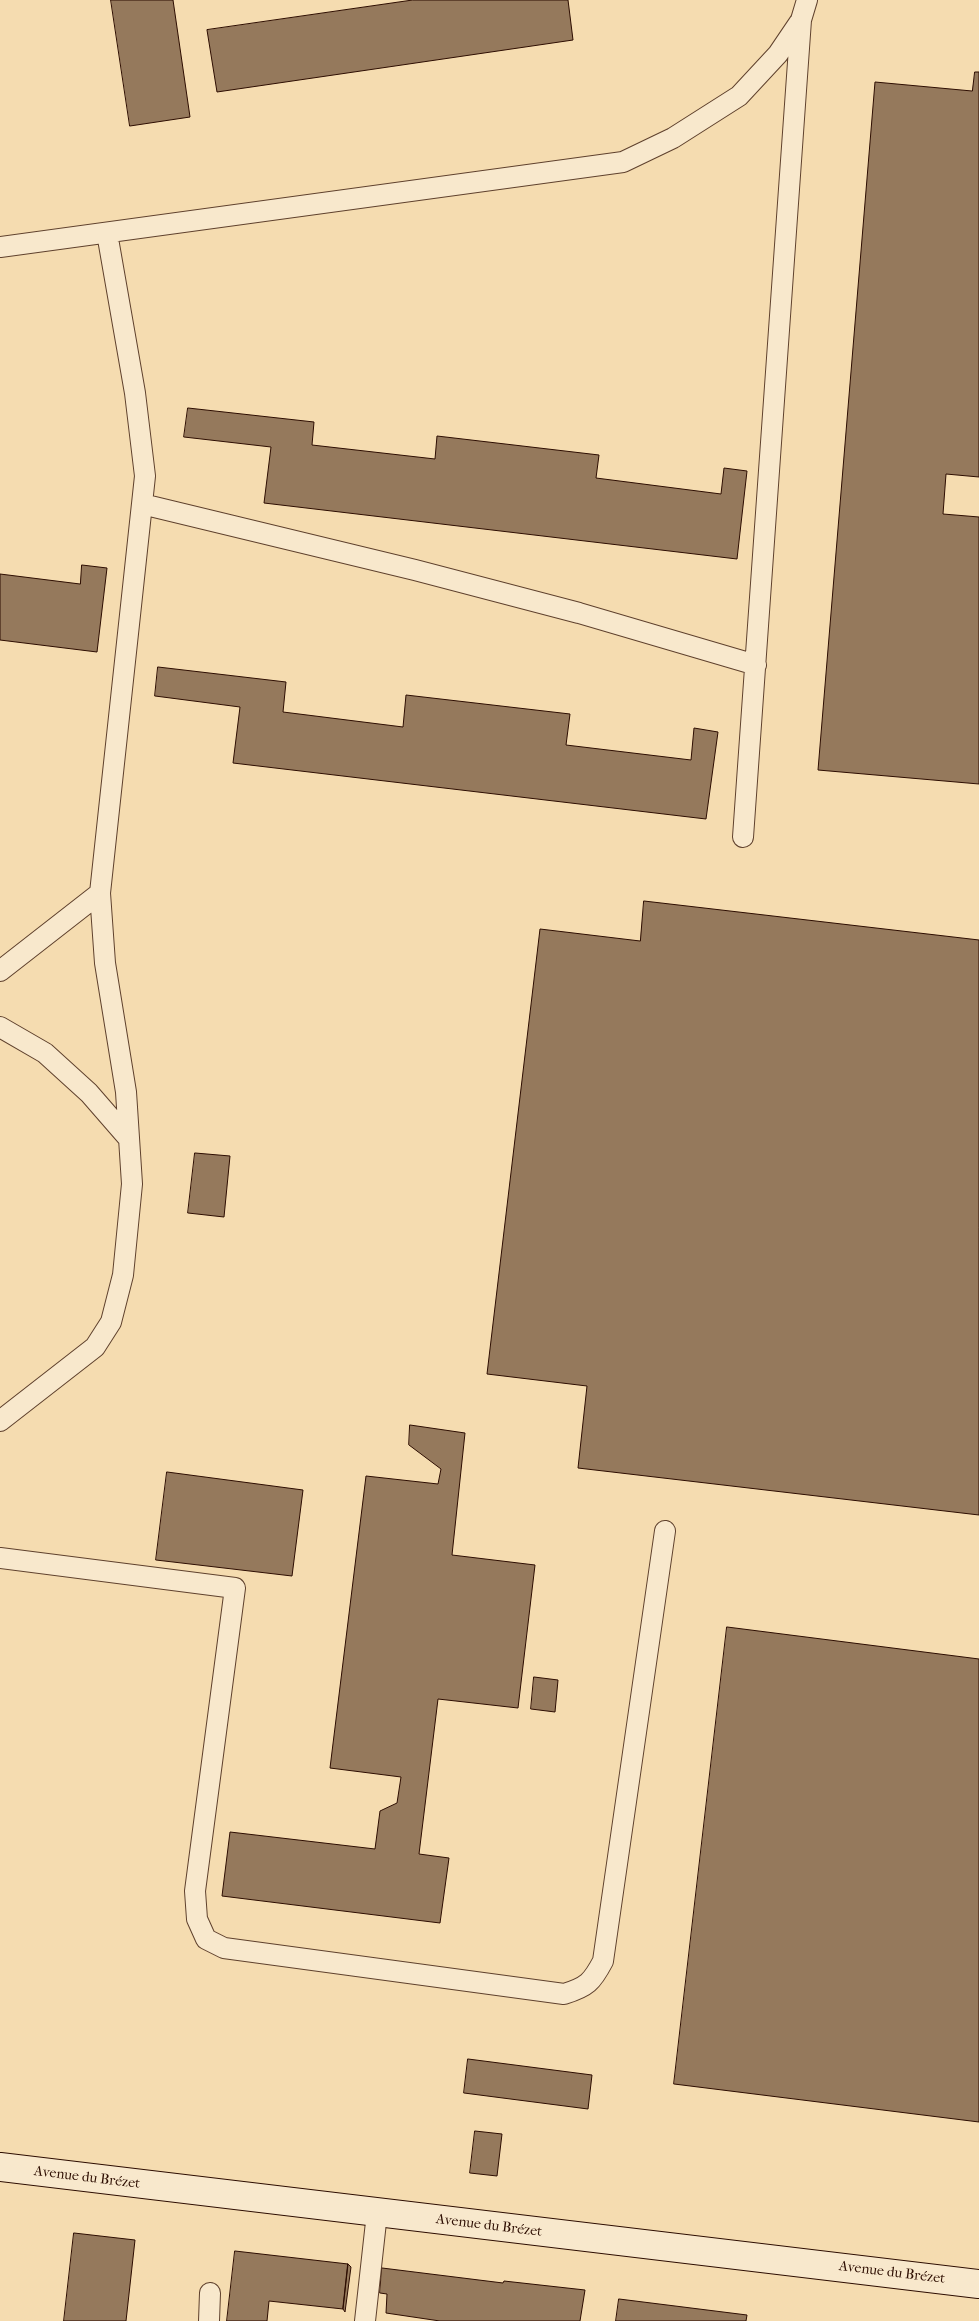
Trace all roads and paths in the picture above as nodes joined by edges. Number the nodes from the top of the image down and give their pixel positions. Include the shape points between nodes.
1 (807, 0) edge
2 (802, 20) junction
3 (107, 232) junction
4 (0, 247) edge
5 (142, 504) junction
6 (756, 665) junction
7 (744, 837) dead end
8 (100, 893) junction
9 (0, 971) edge
10 (0, 1027) edge
11 (129, 1139) junction
12 (0, 1420) edge
13 (665, 1531) dead end
14 (0, 1558) edge
15 (0, 2167) edge
16 (377, 2213) junction
17 (979, 2284) edge
18 (210, 2292) dead end
19 (209, 2321) edge
20 (365, 2321) edge

1 - 2 lane
2 - 3 lane via 778,54 739,96 673,138 623,162
2 - 6 lane
3 - 4 lane
3 - 5 lane via 136,393 146,476
5 - 6 lane via 579,613
5 - 8 lane
6 - 7 lane
8 - 9 lane
8 - 11 lane via 105,963 126,1092
10 - 11 lane via 45,1053 89,1093
11 - 12 lane via 132,1184 122,1275 111,1322 95,1347
13 - 14 lane via 603,1961 594,1979 582,1989 564,1994 224,1948 206,1939 196,1919 195,1891 235,1588
15 - 16 main road, Avenue du Brézet
16 - 17 main road, Avenue du Brézet
16 - 20 lane
18 - 19 lane

